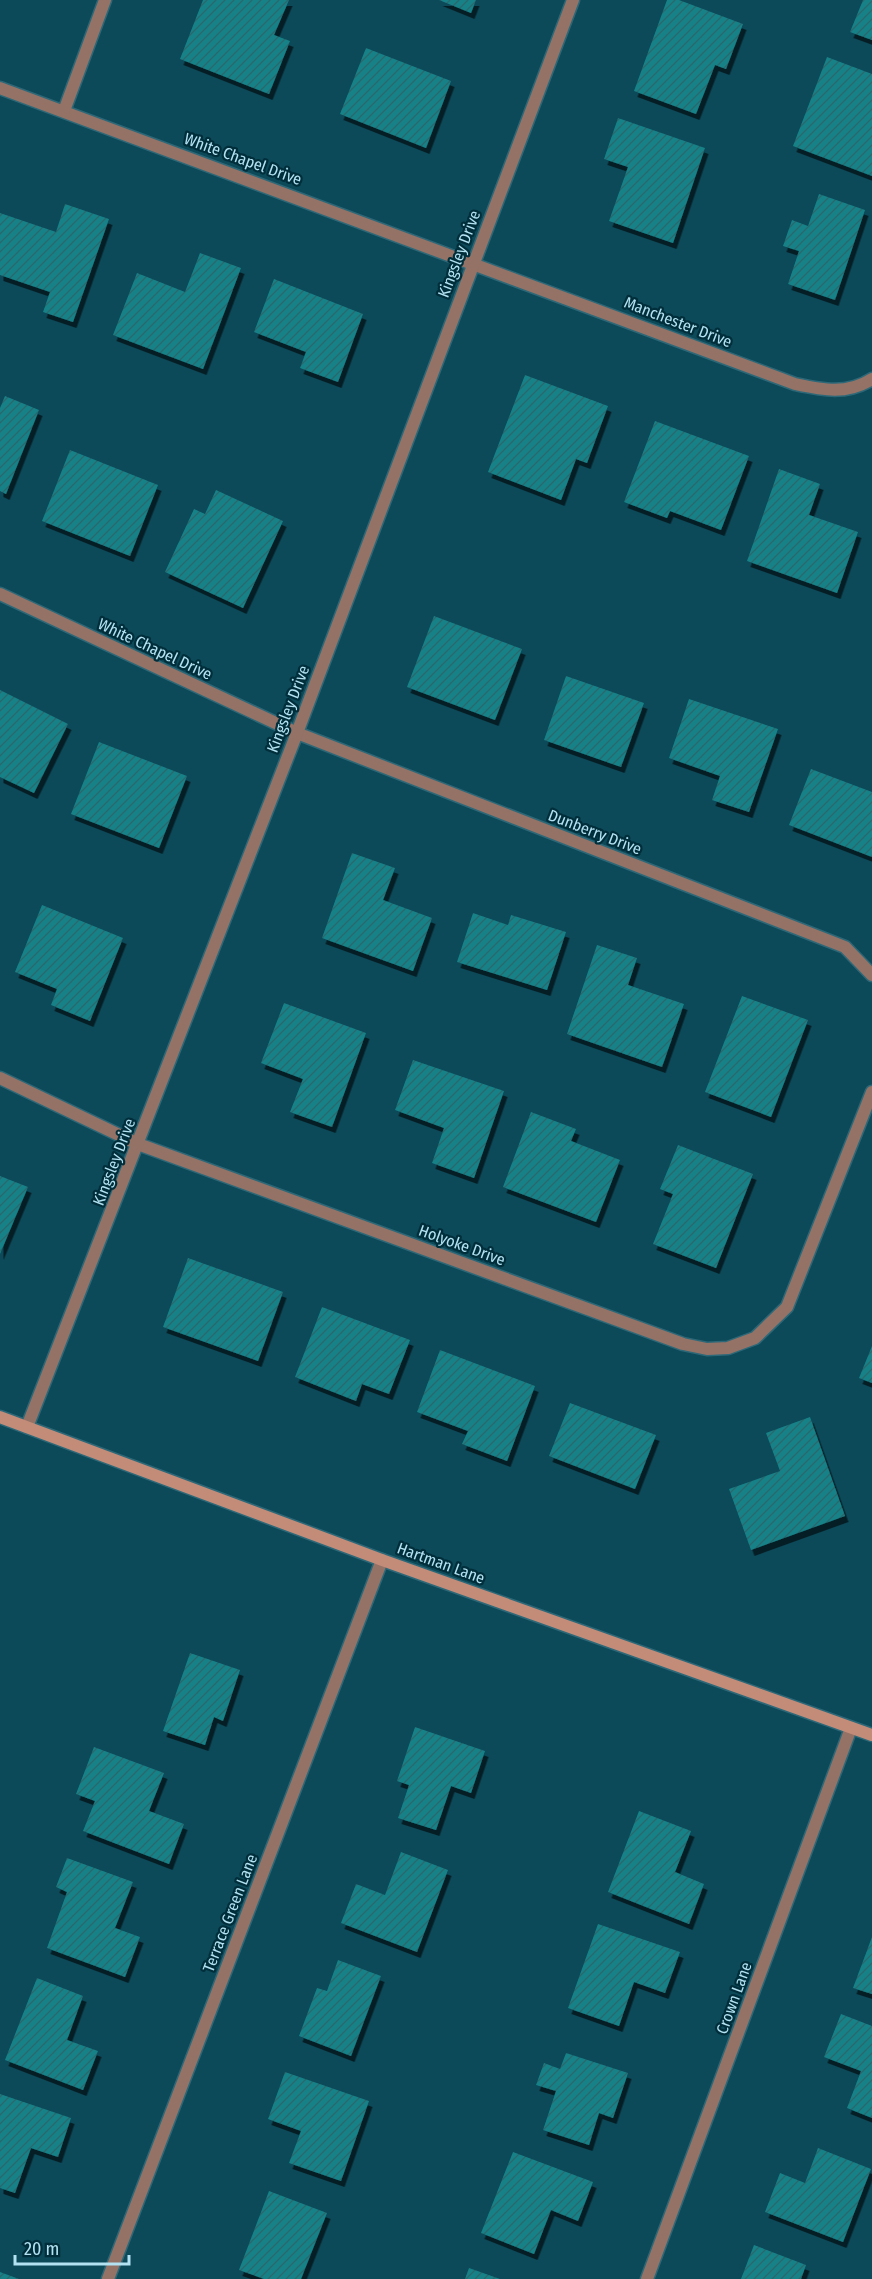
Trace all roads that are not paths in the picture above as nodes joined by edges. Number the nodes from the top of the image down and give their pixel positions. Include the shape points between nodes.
1 (105, 0) edge
2 (573, 0) edge
3 (0, 88) edge
4 (63, 111) junction
5 (474, 263) junction
6 (872, 378) edge
7 (0, 594) edge
8 (297, 733) junction
9 (872, 975) edge
10 (0, 1078) edge
11 (872, 1092) edge
12 (138, 1144) junction
13 (0, 1417) edge
14 (27, 1427) junction
15 (382, 1560) junction
16 (851, 1728) junction
17 (872, 1735) edge
18 (108, 2279) edge
19 (647, 2279) edge

1 - 4 street
2 - 5 street, Kingsley Drive
3 - 4 street, White Chapel Drive
4 - 5 street, White Chapel Drive
5 - 6 street, Manchester Drive via 795,384 826,391 850,390
5 - 8 street, Kingsley Drive
7 - 8 street, White Chapel Drive
8 - 9 street, Dunberry Drive via 845,947
8 - 12 street, Kingsley Drive
10 - 12 street, Holyoke Drive
11 - 12 street, Holyoke Drive via 787,1306 755,1338 728,1348 683,1344
12 - 14 street, Kingsley Drive
13 - 14 street, Hartman Lane
14 - 15 street, Hartman Lane
15 - 16 street, Hartman Lane
15 - 18 street, Terrace Green Lane
16 - 17 street, Hartman Lane
16 - 19 street, Crown Lane

